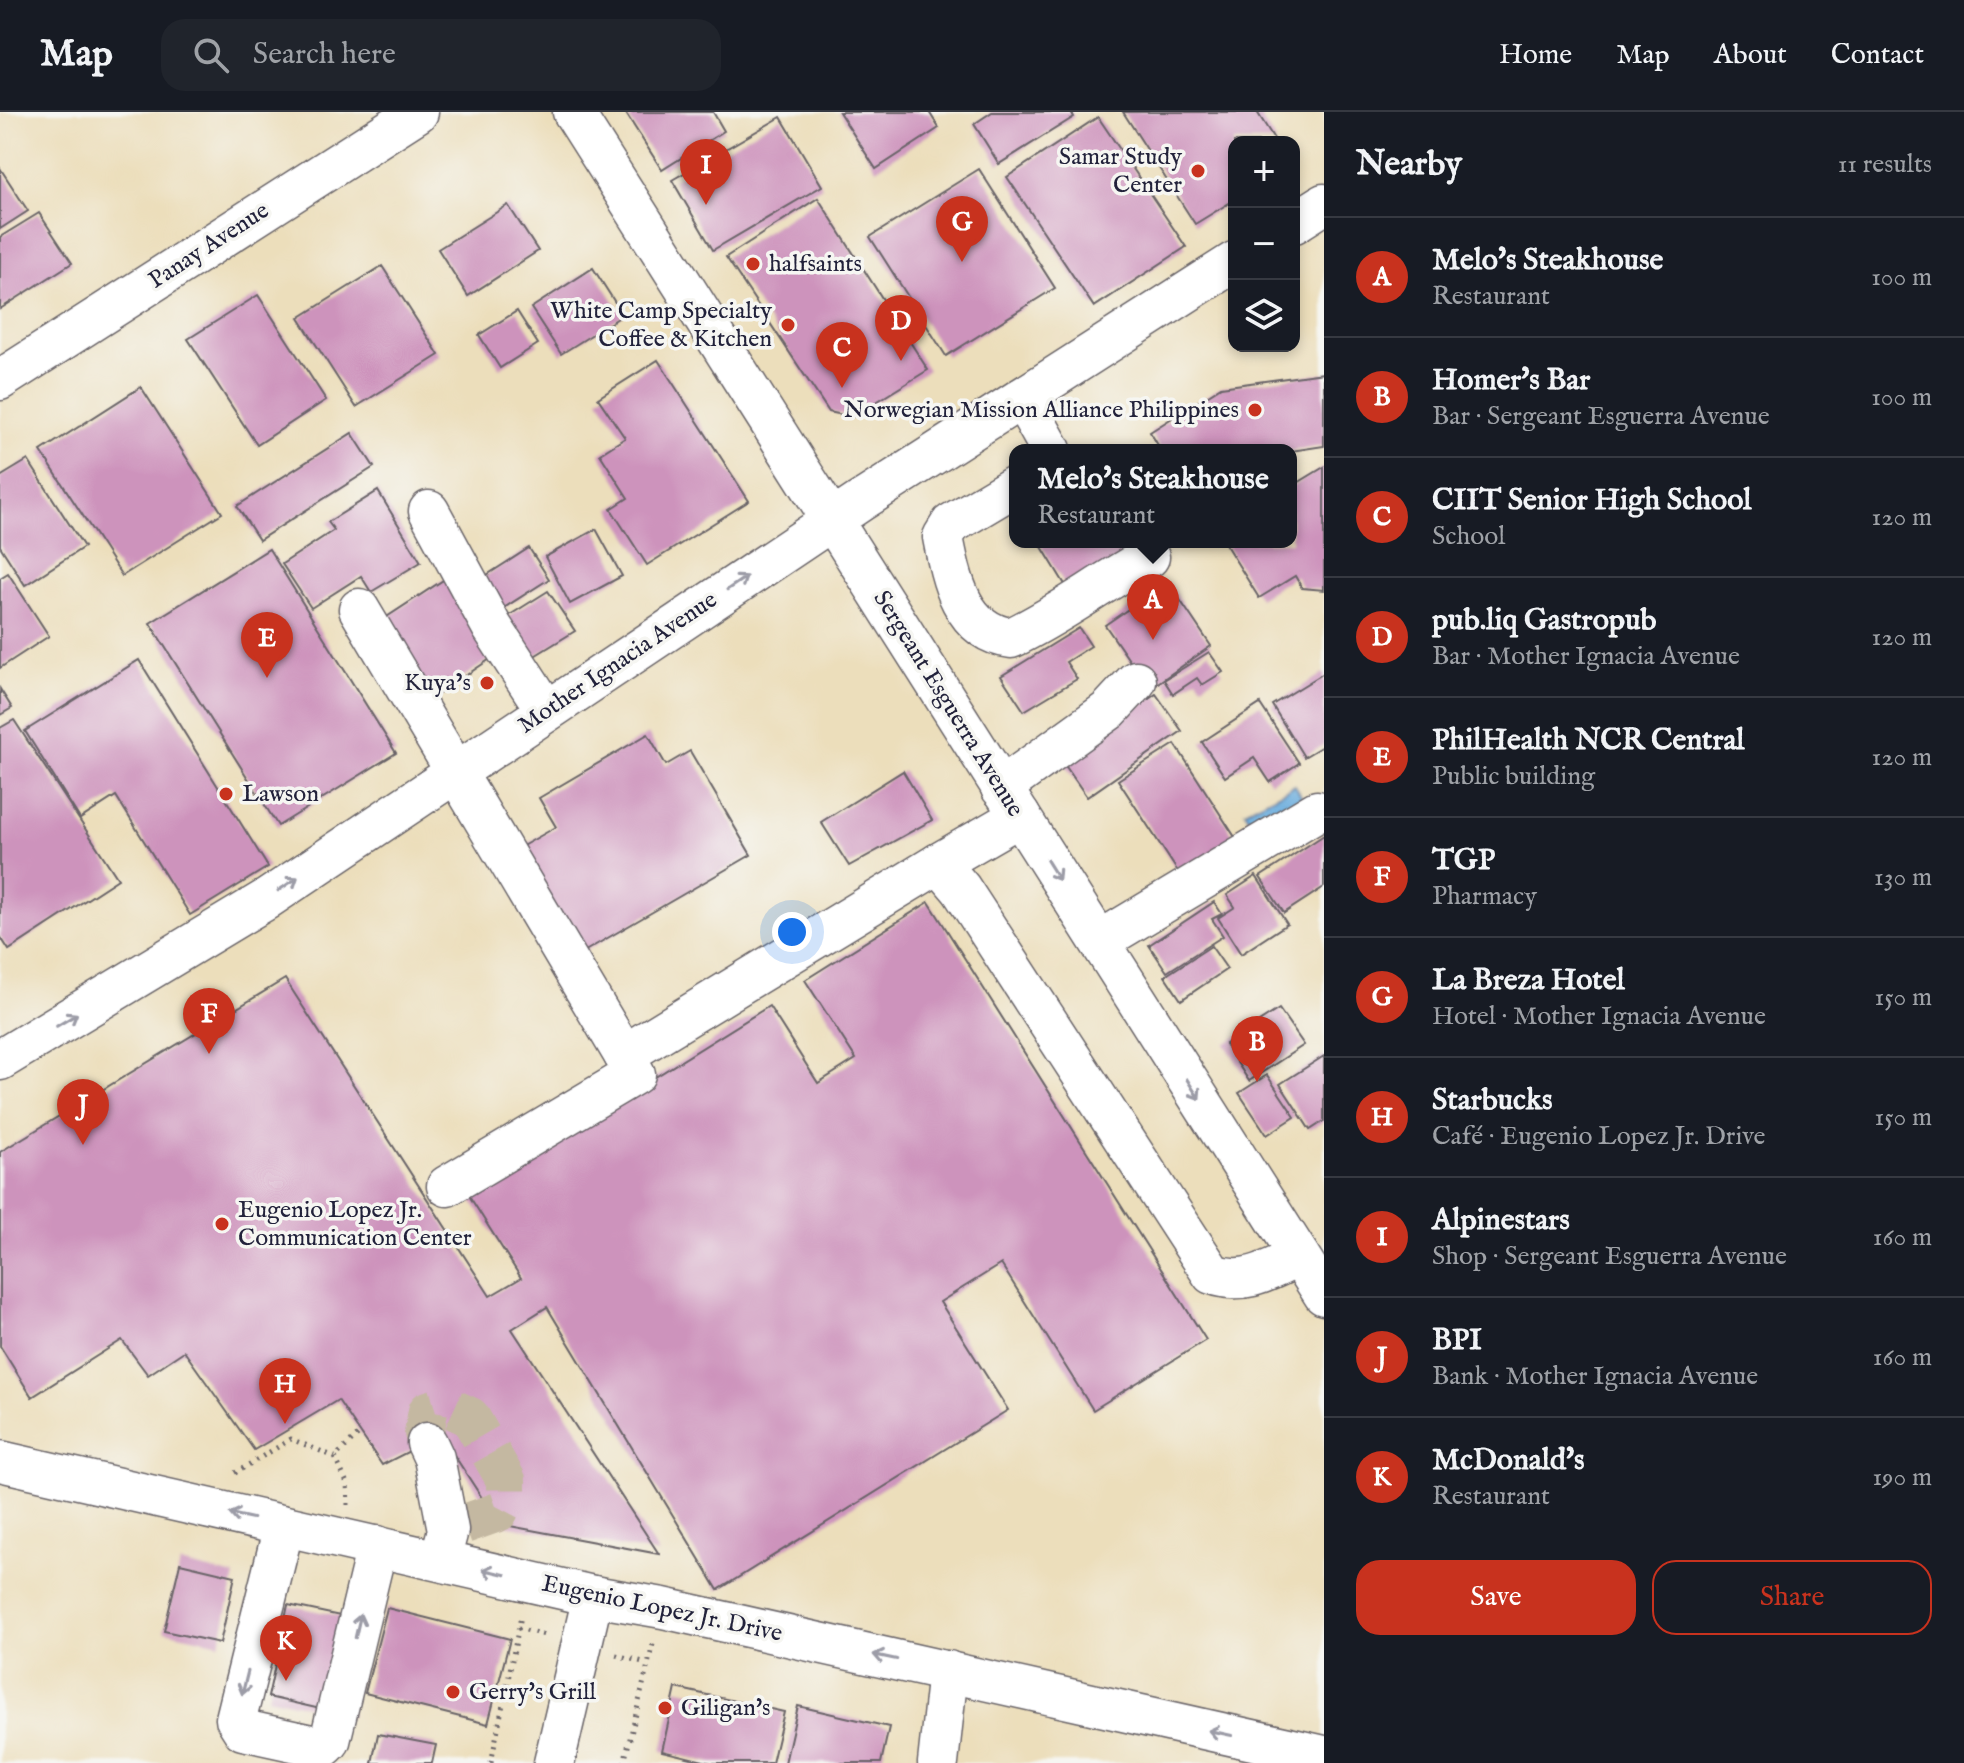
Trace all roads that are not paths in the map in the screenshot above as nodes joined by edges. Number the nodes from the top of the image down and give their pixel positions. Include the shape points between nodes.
1 (418, 112) edge
2 (573, 112) edge
3 (1228, 266) edge
4 (0, 380) edge
5 (1022, 398) junction
6 (1048, 444) edge
7 (1009, 490) edge
8 (429, 511) dead end
9 (832, 521) junction
10 (1149, 557) dead end
11 (359, 609) dead end
12 (1136, 681) dead end
13 (546, 710) junction
14 (455, 772) junction
15 (1010, 802) junction
16 (1317, 811) dead end
17 (939, 863) junction
18 (1100, 941) junction
19 (624, 1055) junction
20 (0, 1060) edge
21 (447, 1186) dead end
22 (1299, 1256) junction
23 (1324, 1295) edge
24 (427, 1443) tunnel mouth
25 (0, 1461) edge
26 (284, 1526) junction
27 (358, 1542) junction
28 (444, 1545) junction
29 (593, 1596) junction
30 (948, 1671) junction
31 (1324, 1756) edge
32 (554, 1763) edge
33 (938, 1763) edge

1 - 4 street, Panay Avenue
2 - 9 street, Sergeant Esguerra Avenue
3 - 5 street, Mother Ignacia Avenue
5 - 6 street
5 - 9 street, Mother Ignacia Avenue
7 - 10 street via 951,524 943,537 959,599 972,619 989,631 1011,638
8 - 13 street via 492,627
13 -> 9 street, Mother Ignacia Avenue
9 - 15 street, Sergeant Esguerra Avenue
11 - 14 street
12 - 15 street
13 - 14 street, Mother Ignacia Avenue
14 - 19 street
20 -> 14 street, Mother Ignacia Avenue via 267,899
15 - 17 street
15 -> 18 street, Sergeant Esguerra Avenue
16 - 18 street
17 - 19 street
17 - 22 street via 1212,1274 1240,1280
18 -> 22 street, Sergeant Esguerra Avenue
19 - 21 street via 635,1074
22 - 23 street, Sergeant Esguerra Avenue
24 - 28 street via 434,1458
26 -> 25 street, Eugenio Lopez Jr. Drive
26 - 27 street, Eugenio Lopez Jr. Drive
26 -> 27 street via 236,1719 243,1730 316,1746 330,1741
27 - 28 street, Eugenio Lopez Jr. Drive
29 -> 28 street, Eugenio Lopez Jr. Drive
30 -> 29 street, Eugenio Lopez Jr. Drive
29 - 32 street
31 -> 30 street, Eugenio Lopez Jr. Drive
30 - 33 street

